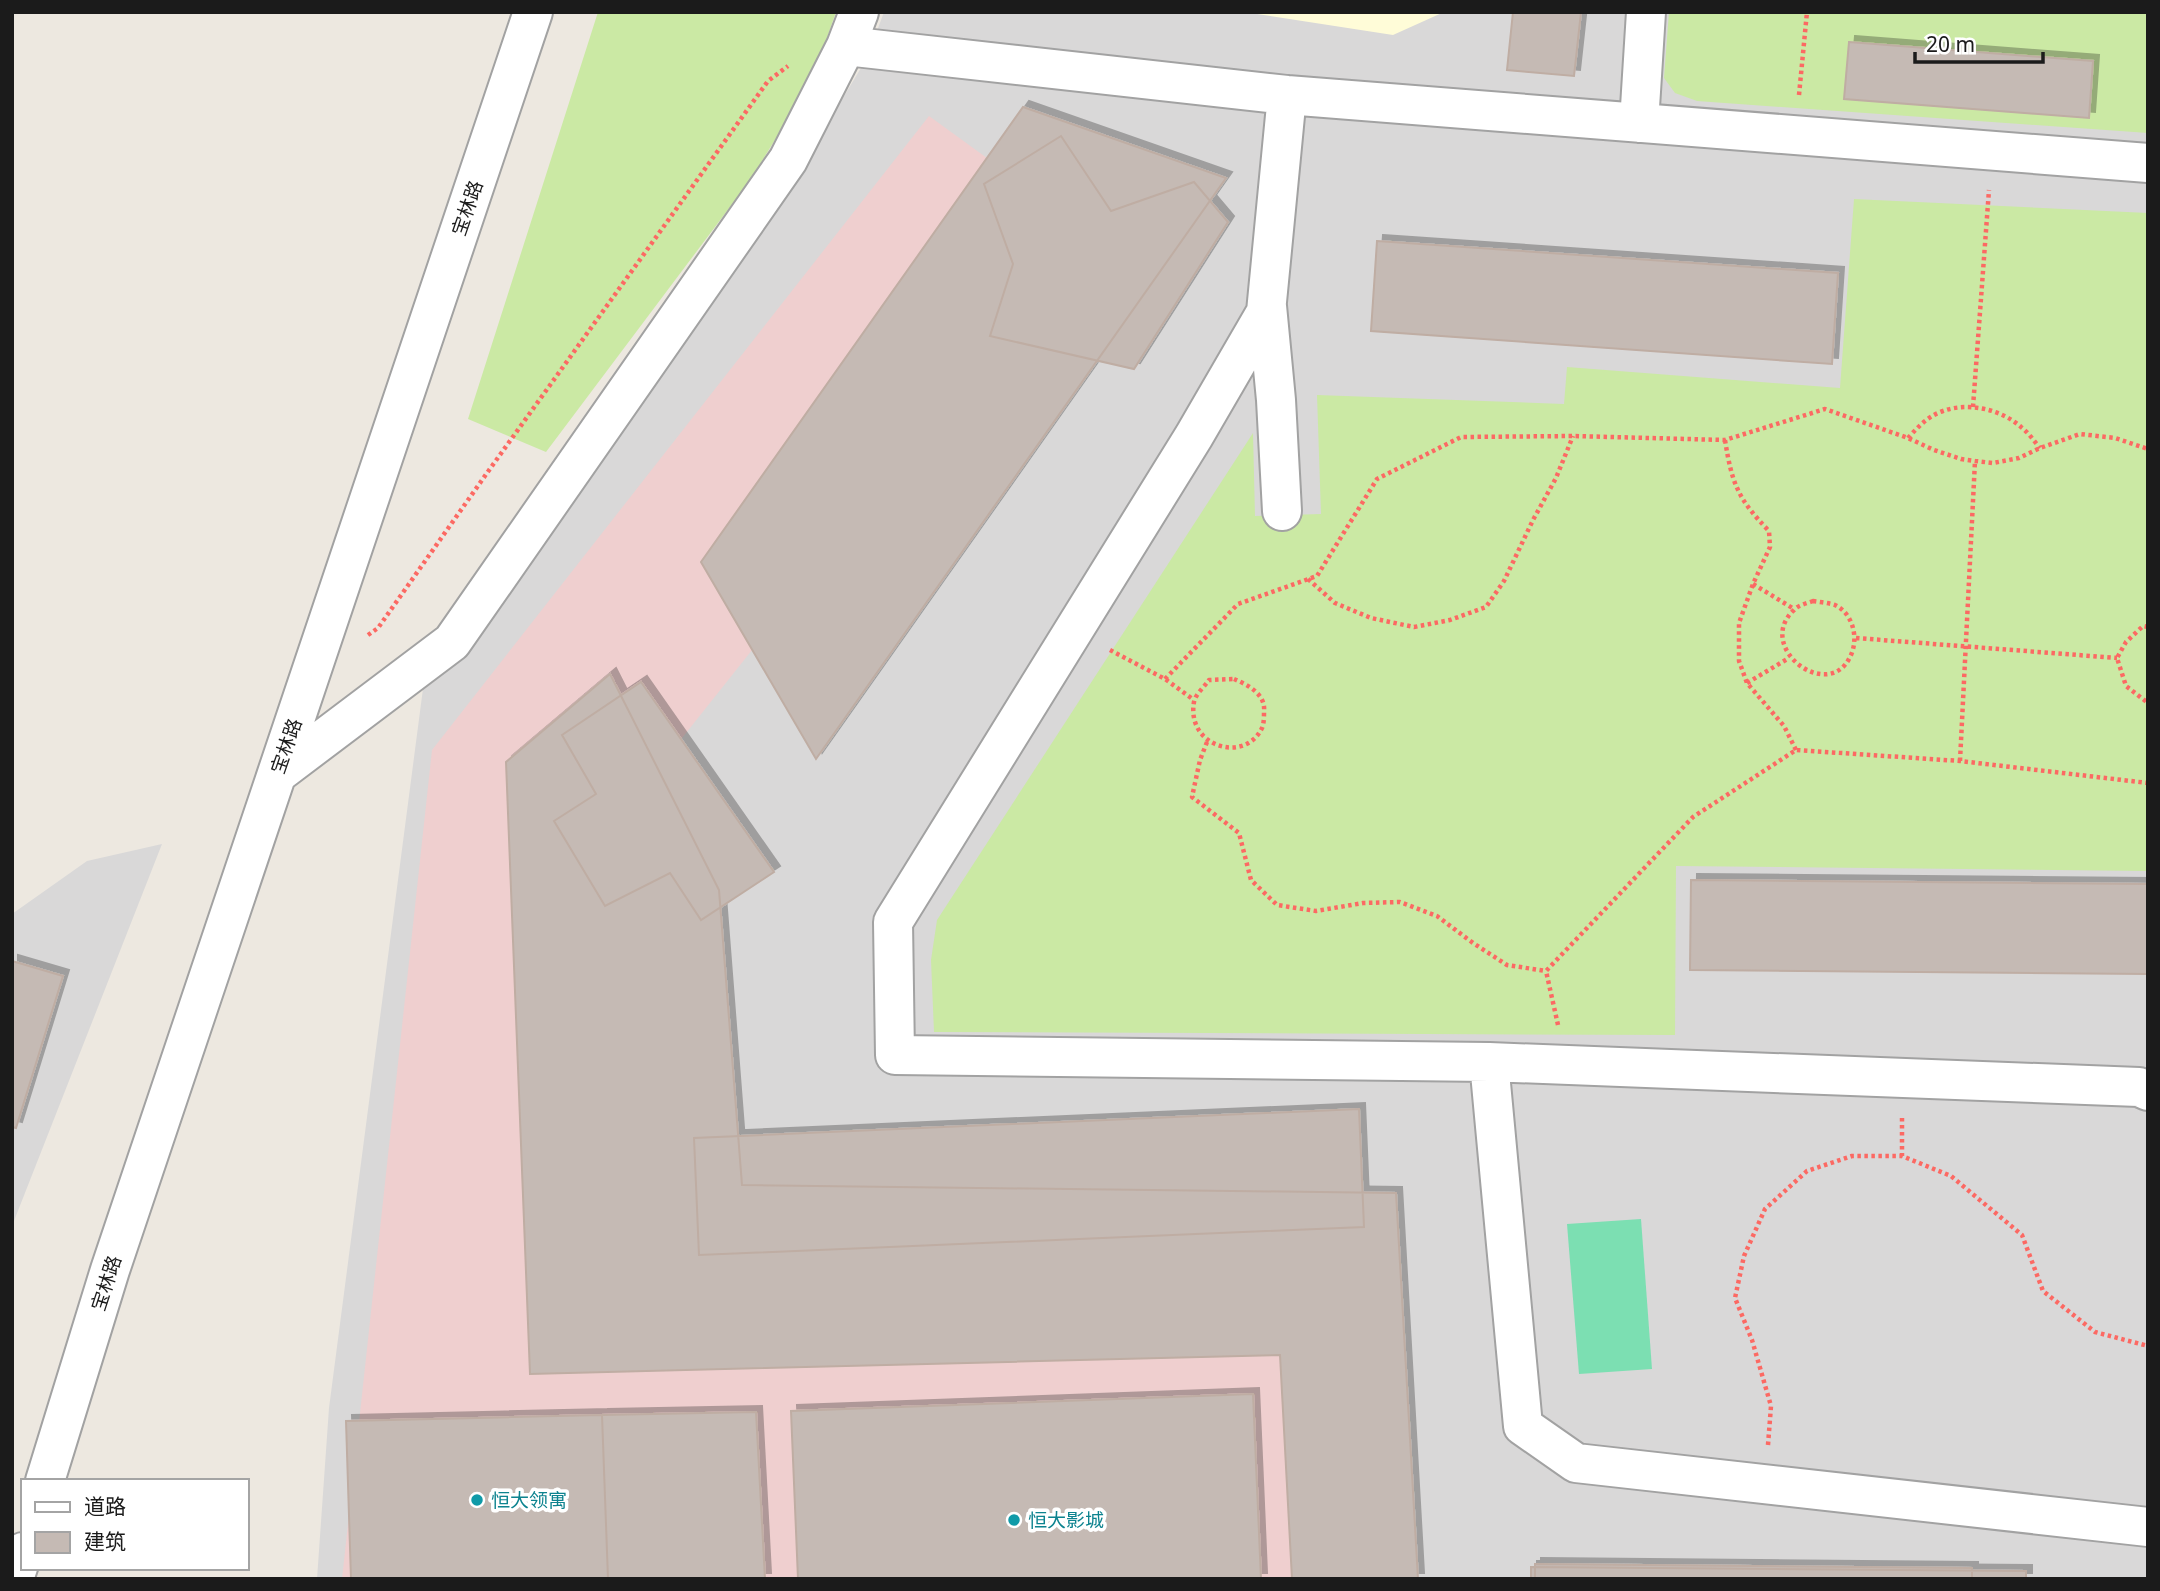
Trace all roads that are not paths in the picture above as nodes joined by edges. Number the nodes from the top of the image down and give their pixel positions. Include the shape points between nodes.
1 (533, 12) edge
2 (1646, 12) edge
3 (852, 29) edge
4 (1287, 95) junction
5 (1639, 123) junction
6 (2148, 163) edge
7 (1267, 306) junction
8 (1282, 511) dead end
9 (276, 774) junction
10 (1489, 1062) junction
11 (2148, 1091) edge
12 (46, 1479) edge
13 (2148, 1527) edge
14 (21, 1558) edge
15 (14, 1579) edge

1 - 9 street, 宝林路
2 - 5 street
3 - 4 street
3 - 9 street via 789,160 452,642
4 - 5 street
4 - 7 street
5 - 6 street
7 - 8 street
7 - 10 street via 1194,436 893,922 895,1055
9 - 12 street, 宝林路 via 110,1270
10 - 11 street via 2138,1087
10 - 13 street via 1523,1426 1576,1463
14 - 15 street

